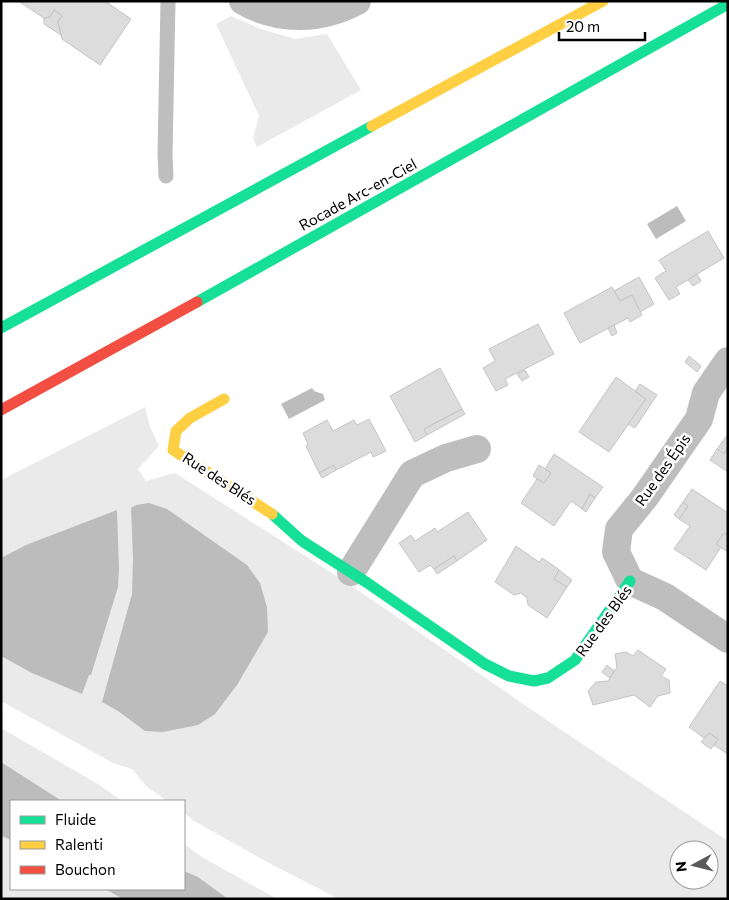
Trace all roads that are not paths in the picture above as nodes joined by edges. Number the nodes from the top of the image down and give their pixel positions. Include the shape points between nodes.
1 (168, 1) edge
2 (243, 1) edge
3 (357, 1) edge
4 (603, 1) edge
5 (728, 4) edge
6 (166, 176) dead end
7 (1, 328) edge
8 (728, 361) edge
9 (224, 399) dead end
10 (1, 410) edge
11 (477, 449) dead end
12 (350, 572) junction
13 (630, 581) junction
14 (728, 639) edge

1 - 6 lane
2 - 3 street via 279,16 302,17 344,8
4 - 7 main road
5 - 10 main road, Rocade Arc-en-Ciel
8 - 13 street, Rue des Épis via 706,393 699,419 619,530 616,552
9 - 12 main road, Rue des Blés via 190,418 176,431 173,450 272,514 302,541
11 - 12 street via 446,458 412,474
12 - 13 main road, Rue des Blés via 485,664 509,676 534,681 548,678 575,660
13 - 14 street, Rue des Blés via 665,596

